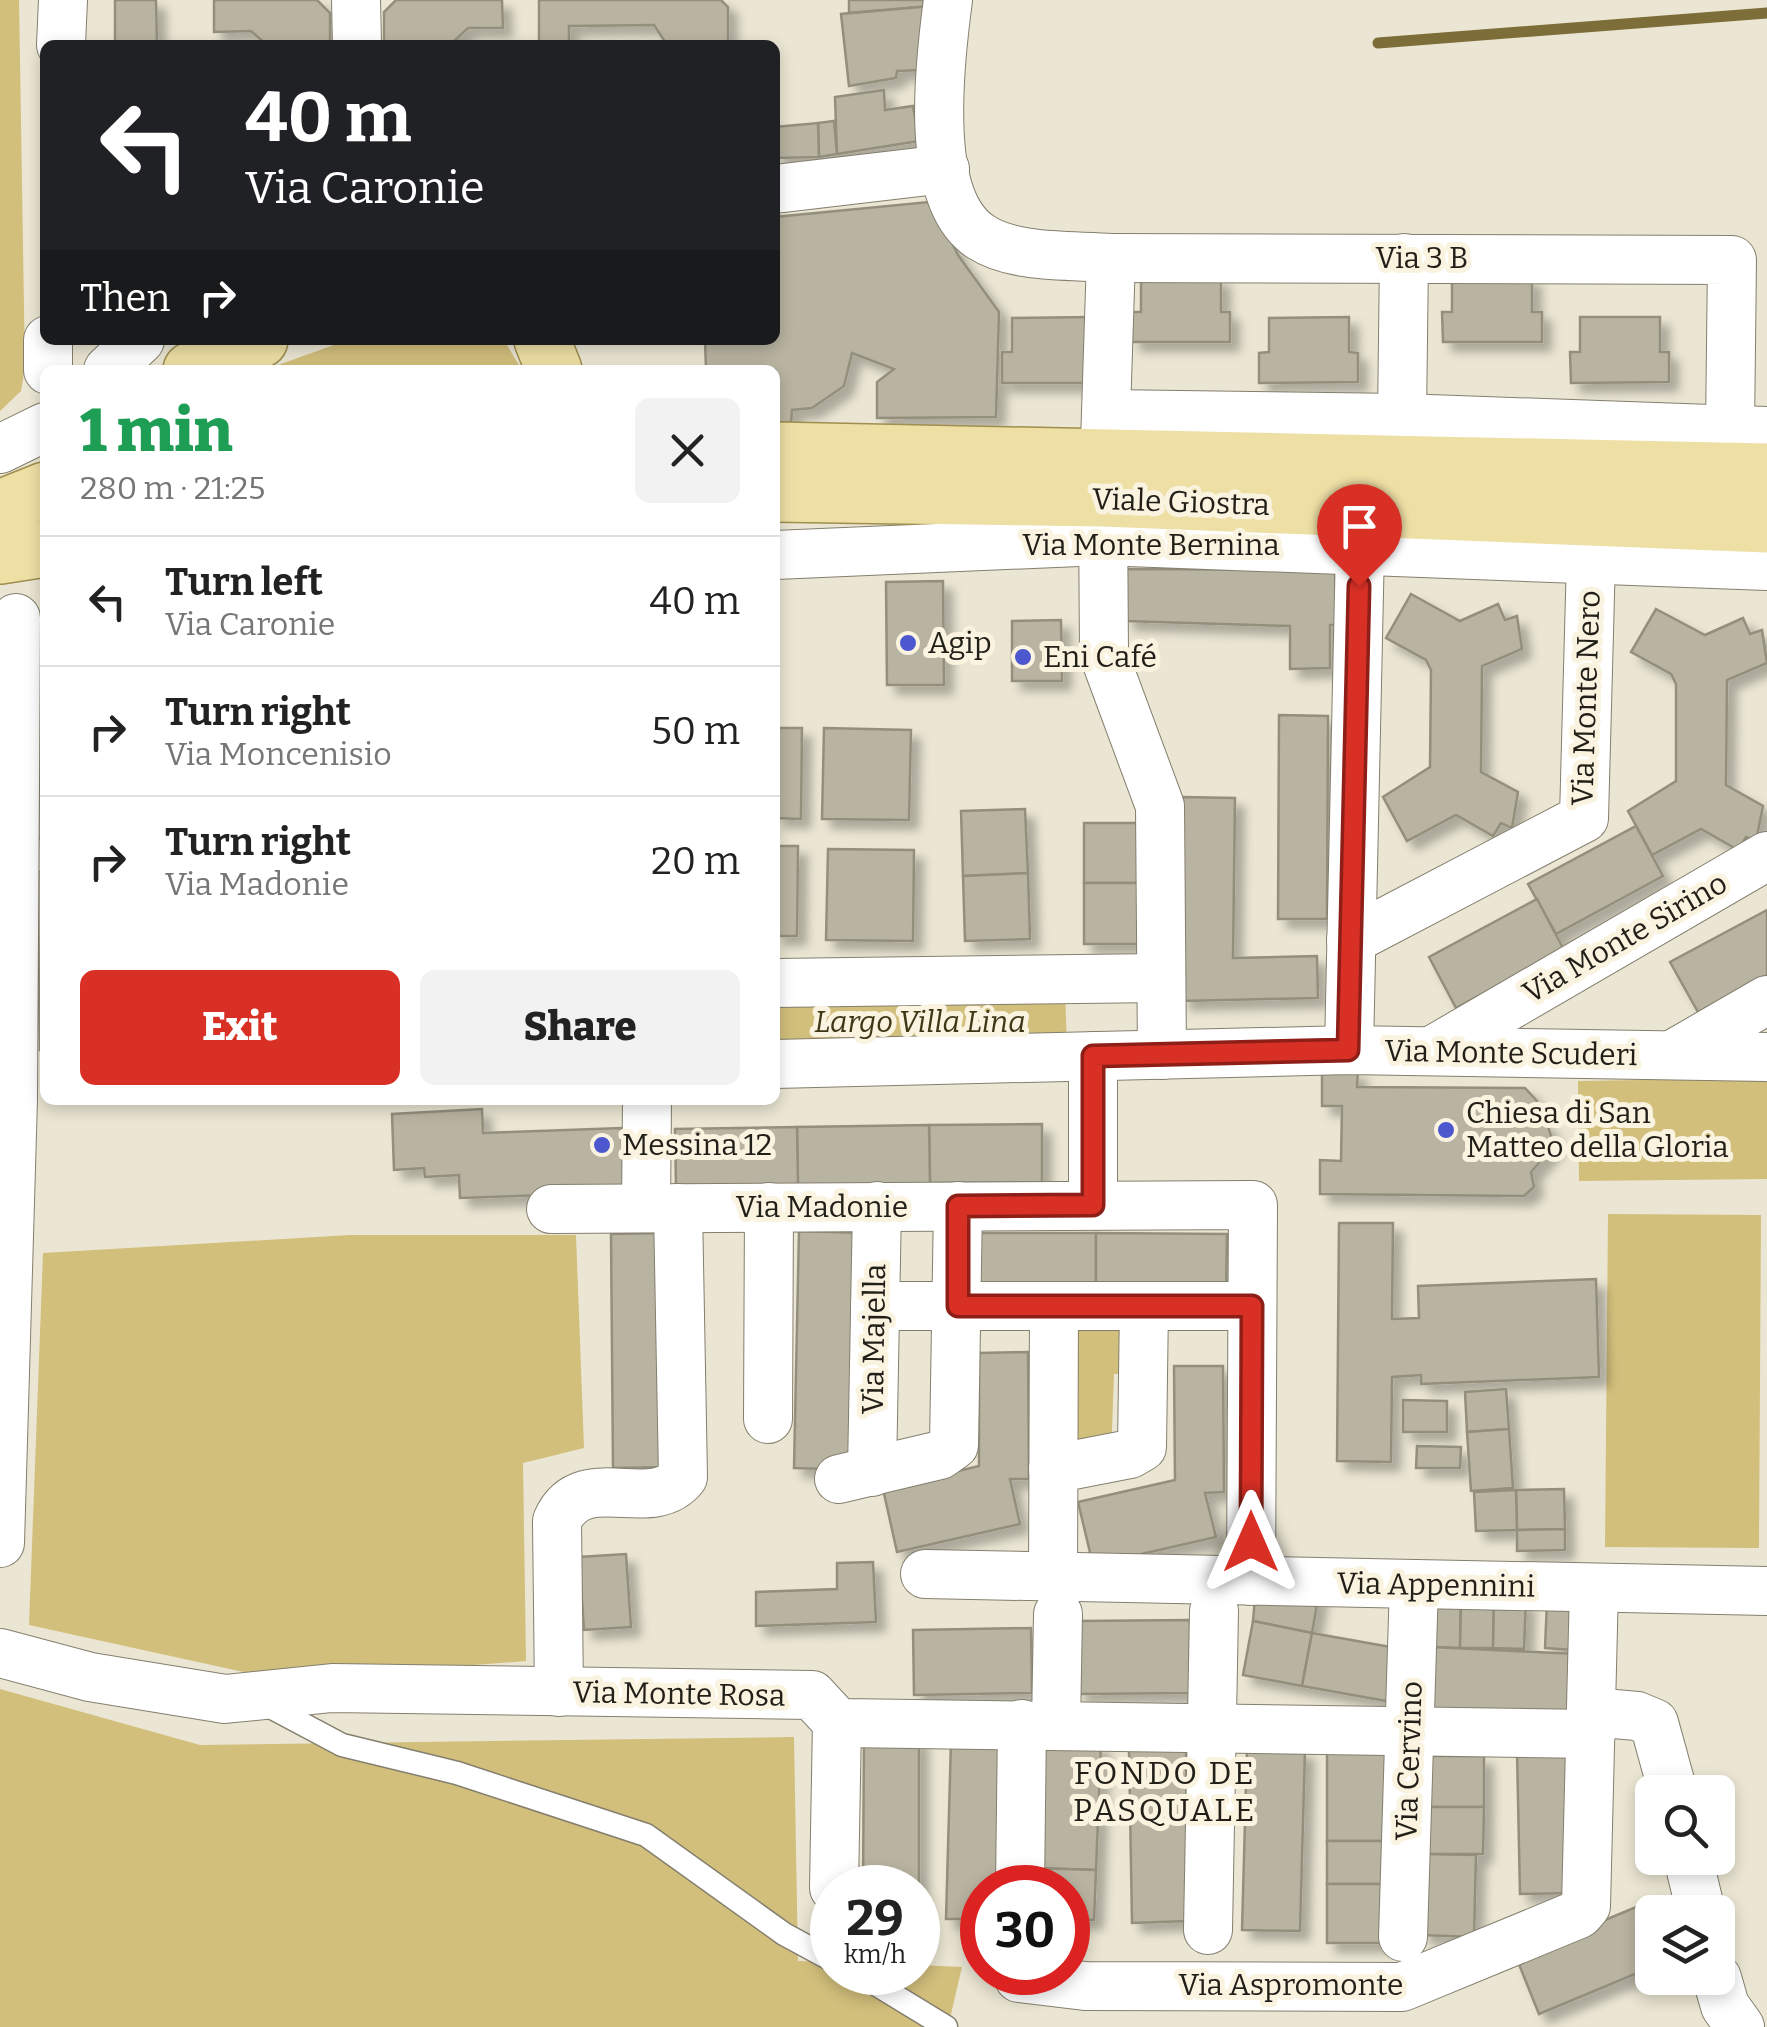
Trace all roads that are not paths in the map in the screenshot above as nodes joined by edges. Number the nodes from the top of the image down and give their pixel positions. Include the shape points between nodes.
1 (62, 0) edge
2 (356, 0) edge
3 (948, 0) edge
4 (62, 40) edge
5 (357, 40) edge
6 (945, 169) junction
7 (780, 187) edge
8 (1111, 258) junction
9 (1404, 258) junction
10 (133, 345) edge
11 (248, 345) edge
12 (113, 365) edge
13 (202, 365) edge
14 (40, 412) edge
15 (1402, 418) junction
16 (1749, 430) edge
17 (24, 437) edge
18 (780, 450) edge
19 (1767, 472) edge
20 (1104, 477) junction
21 (40, 492) edge
22 (780, 494) edge
23 (0, 508) edge
24 (1767, 525) edge
25 (1360, 547) junction
26 (40, 550) edge
27 (780, 554) edge
28 (0, 556) edge
29 (1591, 558) junction
30 (1767, 566) edge
31 (21, 618) edge
32 (1767, 856) edge
33 (1351, 940) junction
34 (1160, 978) junction
35 (780, 984) edge
36 (1767, 1000) edge
37 (1348, 1050) junction
38 (1430, 1051) junction
39 (1162, 1055) junction
40 (1672, 1055) junction
41 (1093, 1056) junction
42 (1767, 1057) edge
43 (780, 1064) edge
44 (19, 1073) edge
45 (648, 1105) edge
46 (1093, 1205) junction
47 (878, 1206) junction
48 (958, 1206) junction
49 (769, 1207) junction
50 (662, 1208) junction
51 (551, 1209) dead end
52 (875, 1306) junction
53 (958, 1306) junction
54 (1054, 1306) junction
55 (1144, 1306) junction
56 (1252, 1306) junction
57 (768, 1419) dead end
58 (1053, 1469) junction
59 (0, 1542) edge
60 (924, 1574) dead end
61 (1251, 1581) junction
62 (1414, 1584) junction
63 (1594, 1588) junction
64 (1767, 1591) edge
65 (1056, 1595) junction
66 (1214, 1611) dead end
67 (0, 1653) edge
68 (558, 1692) junction
69 (256, 1699) junction
70 (837, 1722) junction
71 (1591, 1722) junction
72 (1039, 1724) junction
73 (1212, 1728) junction
74 (1410, 1731) junction
75 (1668, 1775) edge
76 (834, 1865) edge
77 (1023, 1865) edge
78 (1208, 1930) dead end
79 (1403, 1937) dead end
80 (810, 1948) edge
81 (1090, 1986) edge
82 (894, 1995) edge
83 (1722, 1995) edge
84 (946, 2027) edge
85 (1740, 2027) edge

1 - 4 street
2 - 5 street
3 - 6 street via 937,104
6 - 7 street
6 - 8 street, Via 3 B via 979,236 1021,250
8 - 9 street, Via 3 B
8 - 20 street
9 - 15 street
9 - 16 street, Via 3 B via 1732,260
10 - 12 street
11 - 13 main road
14 - 17 street
15 - 16 street, Viale Giostra
15 - 20 street, Viale Giostra
18 - 20 main road, Viale Giostra
19 - 20 main road, Viale Giostra
20 - 22 main road, Viale Giostra
20 - 24 main road, Viale Giostra
20 - 25 street, Via Monte Bernina
20 - 27 street, Via Monte Bernina
20 - 34 street via 1104,656 1160,806
21 - 23 main road
25 - 29 street, Via Monte Bernina
25 - 33 street
26 - 28 main road
29 - 30 street, Via Monte Bernina
29 - 33 street, Via Monte Nero via 1584,818
31 - 44 street
32 - 38 street, Via Monte Sirino
33 - 37 street
34 - 35 street
34 - 39 street
36 - 40 street
37 - 38 street, Via Monte Scuderi
37 - 39 street, Via Monte Scuderi
38 - 40 street, Via Monte Scuderi
39 - 41 street, Via Monte Scuderi
40 - 42 street, Via Monte Scuderi
41 - 43 street, Via Monte Scuderi
41 - 46 street
44 - 59 street
45 - 50 street
46 - 48 street, Via Madonie
46 - 56 street, Via Madonie via 1253,1205
47 - 48 street, Via Madonie
47 - 49 street, Via Madonie
47 - 52 street, Via Majella
48 - 53 street
49 - 50 street, Via Madonie
49 - 57 street
50 - 51 street, Via Madonie
50 - 68 street via 683,1477 668,1490 578,1495 563,1508 557,1521
52 - 53 street
52 - 53 street, Via Majella via 855,1476 940,1455 954,1445
53 - 54 street
54 - 55 street
54 - 58 street
55 - 56 street
55 - 58 street via 1142,1447
56 - 61 street
58 - 65 street
60 - 65 street, Via Appennini
61 - 62 street, Via Appennini
61 - 65 street, Via Appennini
62 - 63 street, Via Appennini
62 - 74 street, Via Cervino
63 - 64 street, Via Appennini
63 - 71 street, Via Aspromonte
65 - 72 street
66 - 73 street
67 - 69 street, Via Monte Rosa via 90,1678
68 - 69 street, Via Monte Rosa via 332,1688
68 - 70 street, Via Monte Rosa via 812,1695
69 - 80 lane via 342,1745 646,1835
70 - 72 street
70 - 76 street
71 - 74 street
71 - 75 street via 1636,1716 1654,1723
71 - 81 street, Via Aspromonte via 1586,1906 1579,1914 1402,1987
72 - 73 street
72 - 77 street
73 - 74 street
73 - 78 street
74 - 79 street, Via Cervino
82 - 84 lane
83 - 85 street

